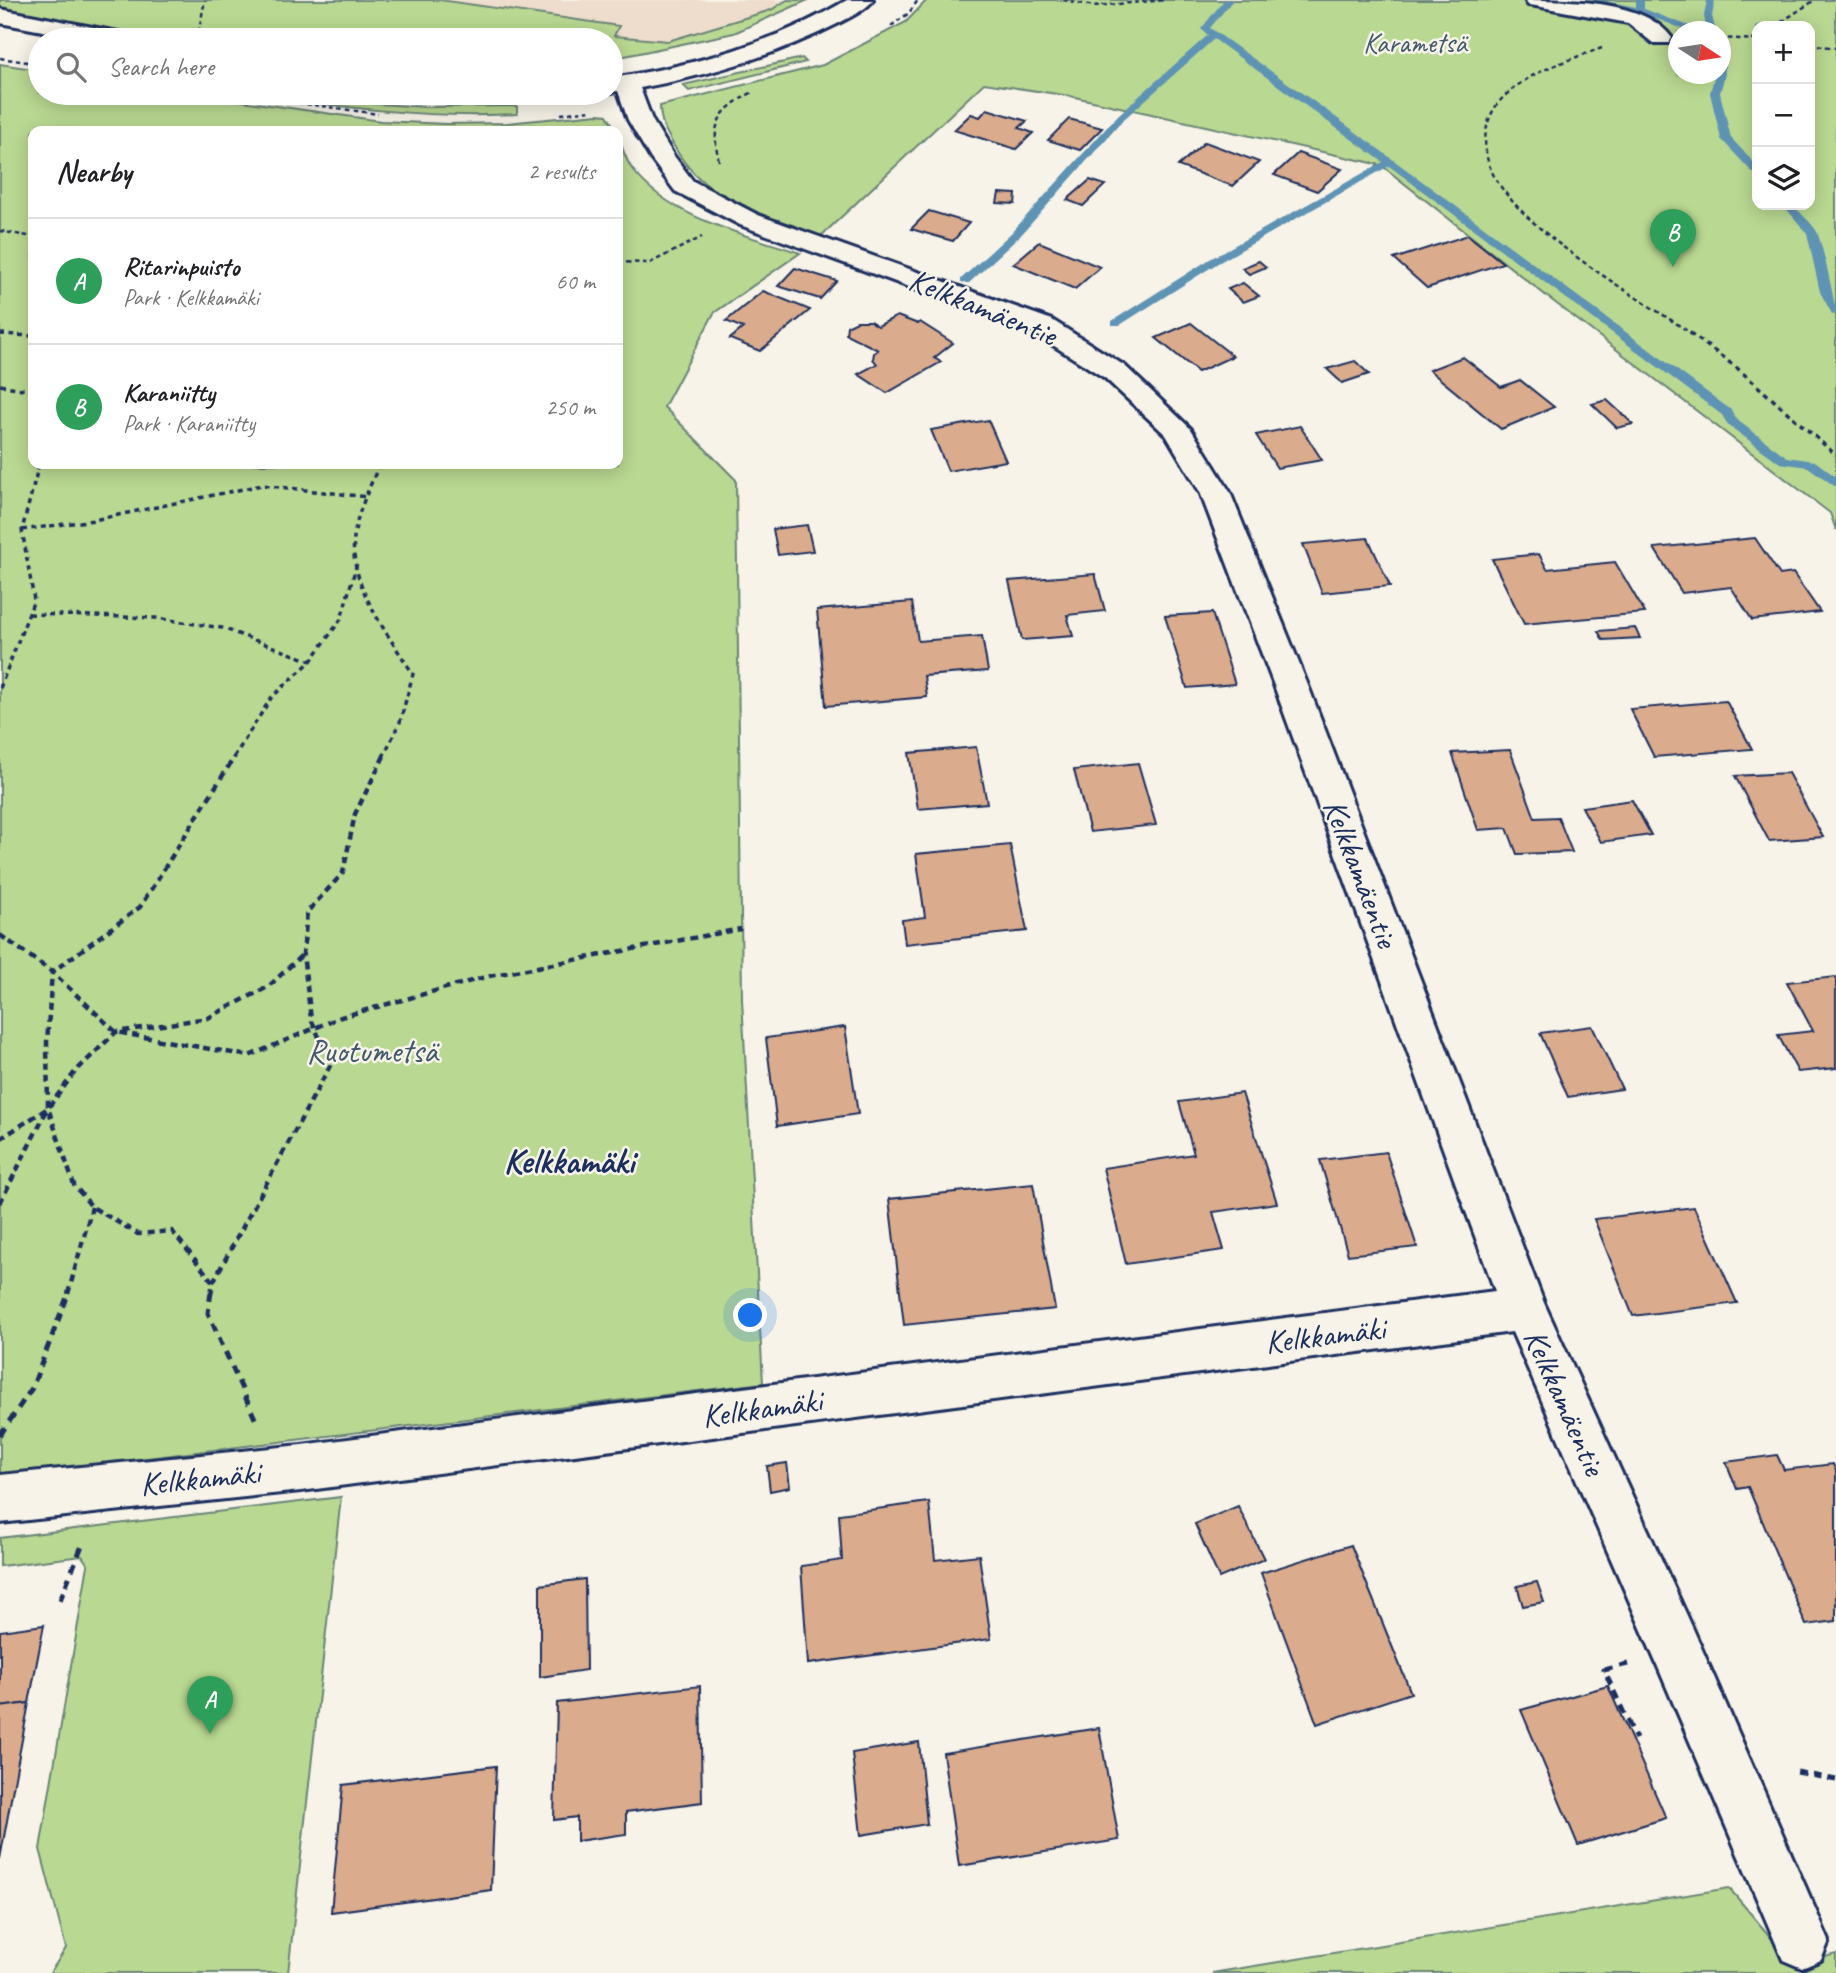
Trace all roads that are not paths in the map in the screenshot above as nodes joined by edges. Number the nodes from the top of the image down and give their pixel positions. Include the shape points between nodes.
1 (862, 0) edge
2 (1536, 0) edge
3 (0, 16) edge
4 (61, 28) edge
5 (0, 38) edge
6 (1661, 38) road end
7 (28, 43) edge
8 (623, 83) edge
9 (623, 91) edge
10 (1524, 1309) junction
11 (0, 1499) edge
12 (1802, 1941) dead end

1 - 8 street via 797,35 755,51
2 - 6 street via 1635,18
3 - 4 street
5 - 7 street
9 - 10 street, Kelkkamäentie via 684,186 749,220 1042,326 1115,372 1177,429 1214,492 1259,604
10 - 11 street, Kelkkamäki via 300,1468
10 - 12 street, Kelkkamäentie

